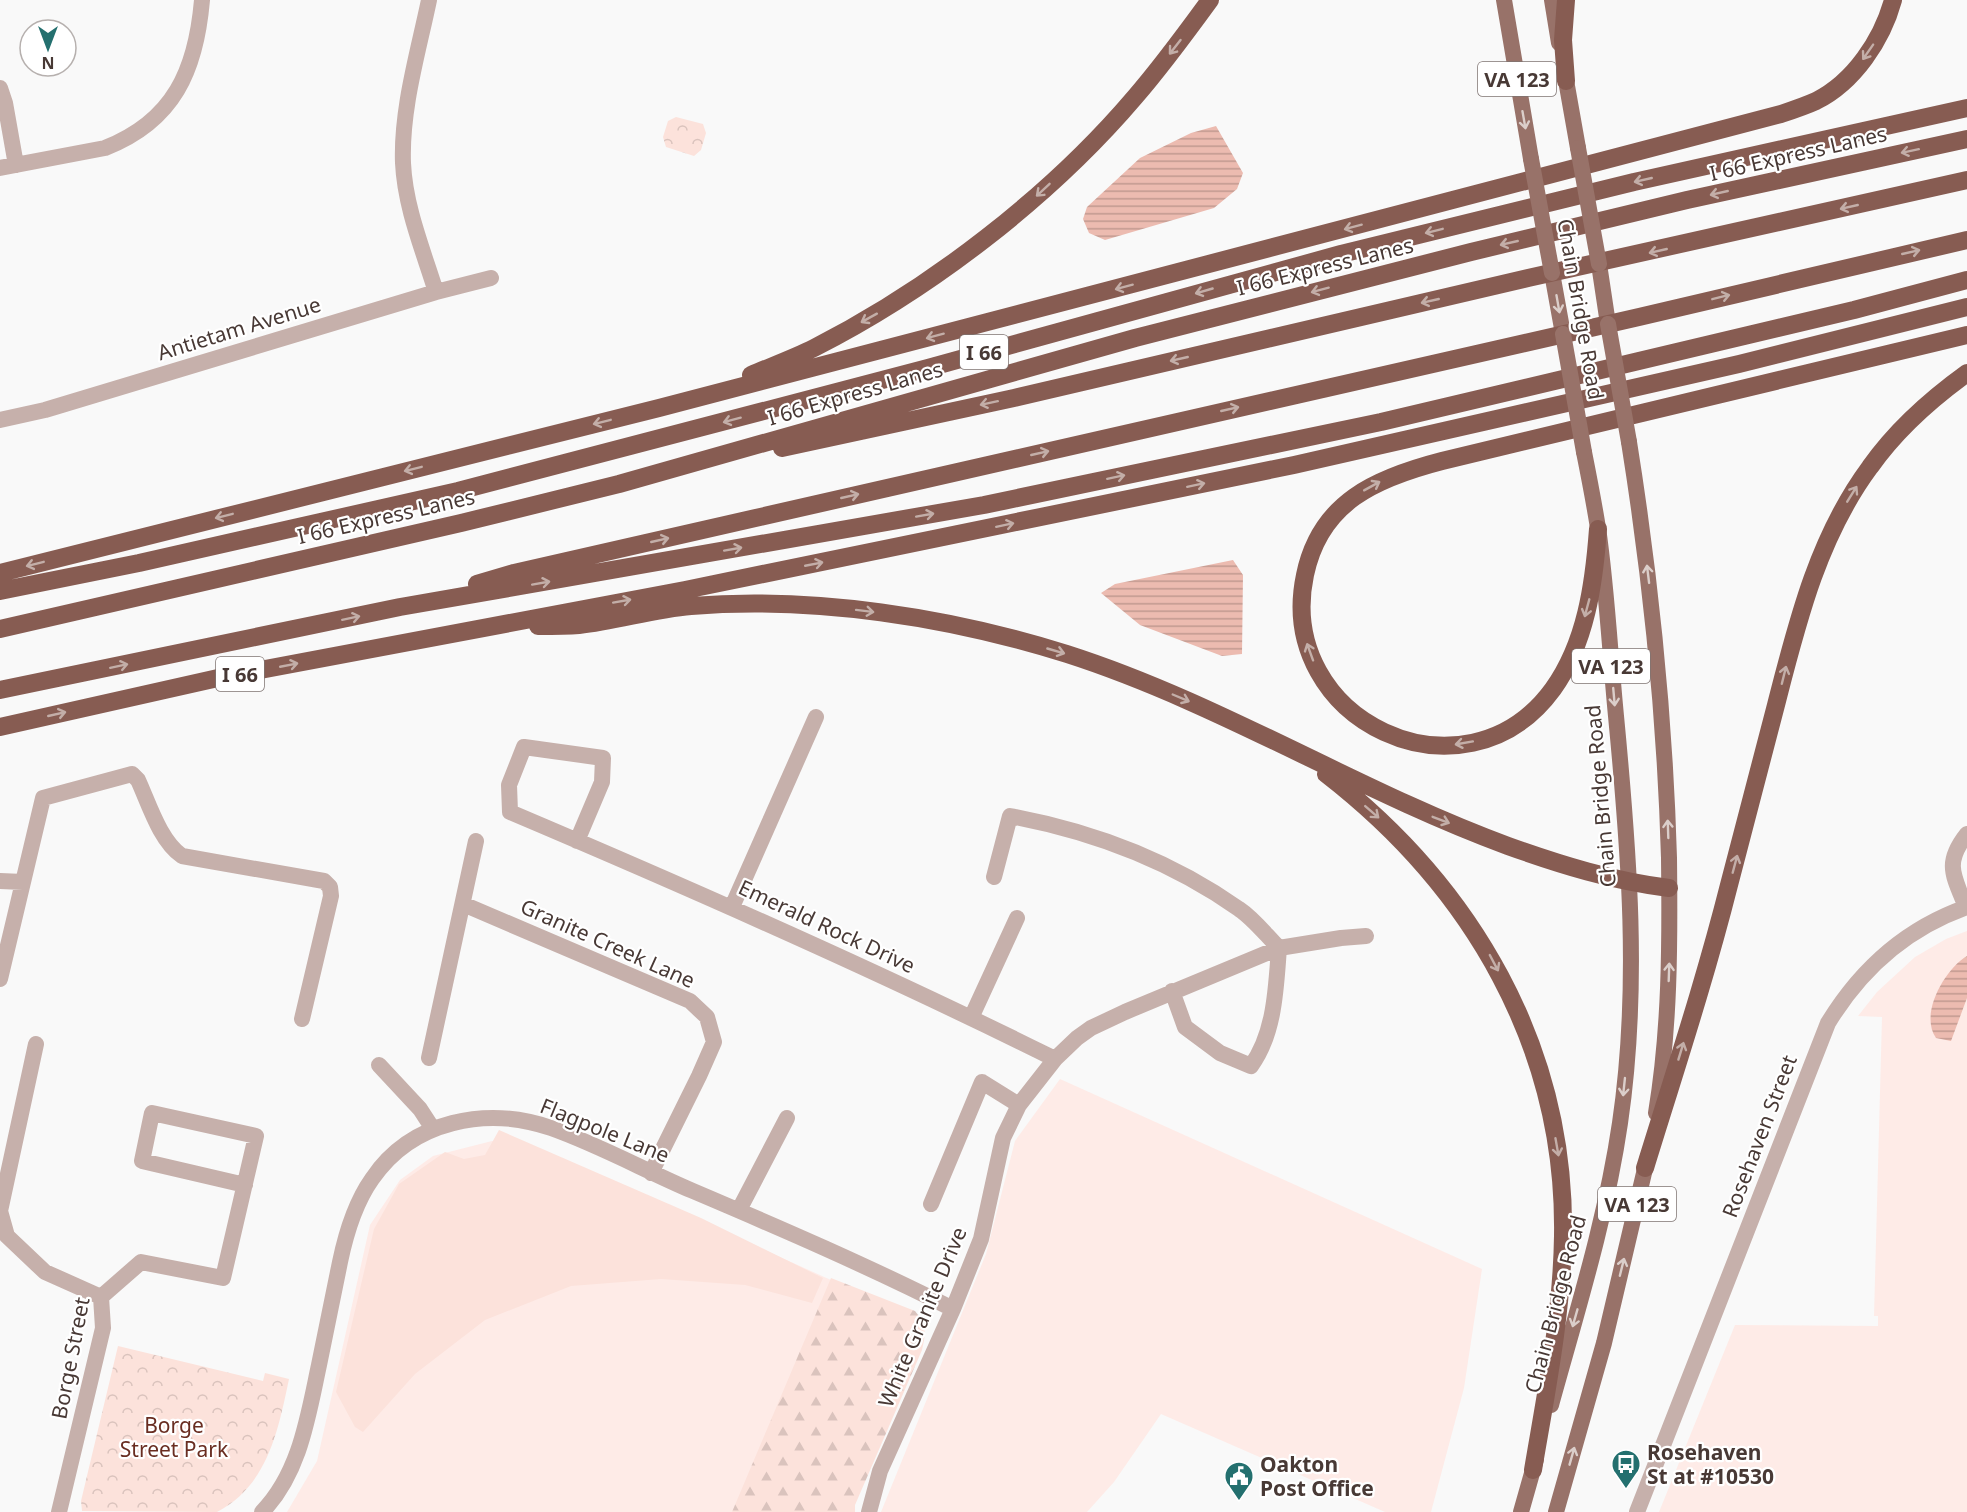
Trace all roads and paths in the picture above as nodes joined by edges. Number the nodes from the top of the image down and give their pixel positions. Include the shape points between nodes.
1 (202, 0) edge
2 (429, 0) edge
3 (1210, 0) edge
4 (1504, 0) edge
5 (1552, 0) edge
6 (1566, 0) edge
7 (1893, 0) edge
8 (1566, 81) junction
9 (0, 88) edge
10 (1967, 108) edge
11 (1967, 139) edge
12 (8, 166) edge
13 (1967, 180) edge
14 (1967, 240) edge
15 (1599, 264) junction
16 (1552, 273) junction
17 (491, 278) dead end
18 (1967, 280) edge
19 (436, 292) junction
20 (1967, 307) edge
21 (1608, 324) junction
22 (1563, 334) junction
23 (1967, 335) edge
24 (1967, 373) edge
25 (659, 408) junction
26 (0, 420) edge
27 (619, 484) junction
28 (1598, 530) junction
29 (0, 573) edge
30 (0, 591) edge
31 (400, 607) junction
32 (482, 627) junction
33 (0, 628) edge
34 (0, 690) edge
35 (816, 717) dead end
36 (0, 727) edge
37 (1293, 750) junction
38 (1967, 834) edge
39 (476, 841) dead end
40 (577, 841) junction
41 (994, 877) dead end
42 (0, 881) edge
43 (23, 882) junction
44 (1630, 882) junction
45 (1669, 888) junction
46 (463, 904) junction
47 (732, 907) junction
48 (1966, 907) edge
49 (1017, 918) dead end
50 (1366, 936) dead end
51 (1279, 948) junction
52 (0, 979) edge
53 (1172, 992) junction
54 (302, 1018) dead end
55 (971, 1018) junction
56 (36, 1044) dead end
57 (429, 1058) dead end
58 (1055, 1059) junction
59 (379, 1065) dead end
60 (1019, 1105) junction
61 (787, 1118) dead end
62 (433, 1129) junction
63 (1645, 1167) junction
64 (651, 1173) junction
65 (244, 1185) junction
66 (931, 1204) dead end
67 (739, 1210) junction
68 (101, 1297) junction
69 (952, 1309) junction
70 (1533, 1470) junction
71 (59, 1512) edge
72 (262, 1512) edge
73 (869, 1512) edge
74 (1521, 1512) edge
75 (1556, 1512) edge
76 (1637, 1512) edge

1 - 12 street via 197,44 188,72 174,97 153,120 105,148
2 - 19 street via 408,102 403,164 411,212
3 -> 25 highway via 1134,99 1091,145 1036,197 939,273 812,349
4 -> 16 main road, Chain Bridge Road / VA 123, bridge
5 - 8 main road, Chain Bridge Road / VA 123
6 - 8 highway
7 -> 25 highway via 1876,41 1851,74 1817,101 1781,114
8 - 15 main road, Chain Bridge Road / VA 123, bridge
9 - 12 street via 5,103
10 -> 30 highway, I 66 via 1634,182 1341,254 458,492
11 -> 27 highway, I 66 Express Lanes via 1687,200 1331,287
13 -> 15 highway
21 -> 14 highway
15 - 16 highway
15 - 21 main road, Chain Bridge Road / VA 123
16 -> 22 main road, Chain Bridge Road / VA 123
16 -> 27 highway via 1014,398
17 - 19 street, Antietam Avenue
31 -> 18 highway via 984,505 1381,422
19 - 26 street, Antietam Avenue via 45,410
32 -> 20 highway, I 66 via 708,585 1294,465 1739,364
21 - 22 highway
45 -> 21 main road, Chain Bridge Road / VA 123, bridge via 1667,802 1646,556
22 - 28 main road, Chain Bridge Road / VA 123, bridge
31 -> 22 highway via 514,573
28 -> 23 highway via 1590,600 1565,670 1538,706 1498,734 1450,746 1404,740 1354,715 1317,669 1305,639 1302,611 1310,555 1336,512 1383,480 1411,469
63 -> 24 highway via 1719,924 1813,574 1844,507 1869,468 1916,415
25 -> 29 highway
27 - 33 highway, I 66 Express Lanes
28 -> 44 main road, Chain Bridge Road / VA 123
34 -> 31 highway
36 -> 32 highway, I 66 via 218,678
32 -> 37 highway via 579,625 688,606 759,602 906,617 1016,639 1069,655 1181,698
35 - 47 street
37 -> 44 highway via 1429,816 1541,858
37 -> 70 highway via 1380,819 1455,903 1495,966 1532,1049 1546,1097 1563,1196 1561,1278
38 - 48 street, Rosehaven Street via 1953,856 1953,871
39 - 46 street
40 - 40 street, Emerald Rock Drive via 510,812 509,785 524,747 603,758 602,782
40 - 47 street, Emerald Rock Drive
41 - 51 street via 1010,816 1042,822 1126,847 1193,881 1241,910
42 - 43 street
43 - 52 street
43 - 54 street via 43,798 132,774 172,849 182,855 324,881 330,887 332,896
44 - 45 highway
44 -> 70 main road, Chain Bridge Road / VA 123 via 1631,997 1618,1132 1594,1254
63 -> 45 main road, Chain Bridge Road / VA 123 via 1664,1048
46 - 57 street
46 - 64 street, Granite Creek Lane via 690,1001 707,1017 714,1042
47 - 55 street, Emerald Rock Drive
48 - 76 street, Rosehaven Street via 1924,926 1881,957 1856,982 1828,1023
49 - 55 street
50 - 51 street, White Granite Drive
51 - 53 street, White Granite Drive
51 - 53 street via 1274,1005 1259,1054 1251,1066 1220,1053 1185,1027
53 - 58 street, White Granite Drive via 1091,1028
55 - 58 street, Emerald Rock Drive
56 - 68 street via 0,1211 7,1236 45,1272
58 - 60 street, White Granite Drive
59 - 62 street
60 - 66 street via 982,1082
60 - 69 street, White Granite Drive via 998,1155 981,1239
61 - 67 street
62 - 64 street, Flagpole Lane via 471,1119 516,1120 571,1136
62 - 72 street, Flagpole Lane via 388,1159 358,1204 341,1254 300,1446 286,1480
75 -> 63 main road, Chain Bridge Road / VA 123 via 1604,1343
64 - 67 street, Flagpole Lane
65 - 65 street, Borge Street via 255,1136 152,1113 142,1161
65 - 68 street, Borge Street via 223,1278 141,1262
67 - 69 street, Flagpole Lane
68 - 71 street, Borge Street via 103,1328
69 - 73 street, White Granite Drive via 880,1471
70 - 74 main road, Chain Bridge Road / VA 123

